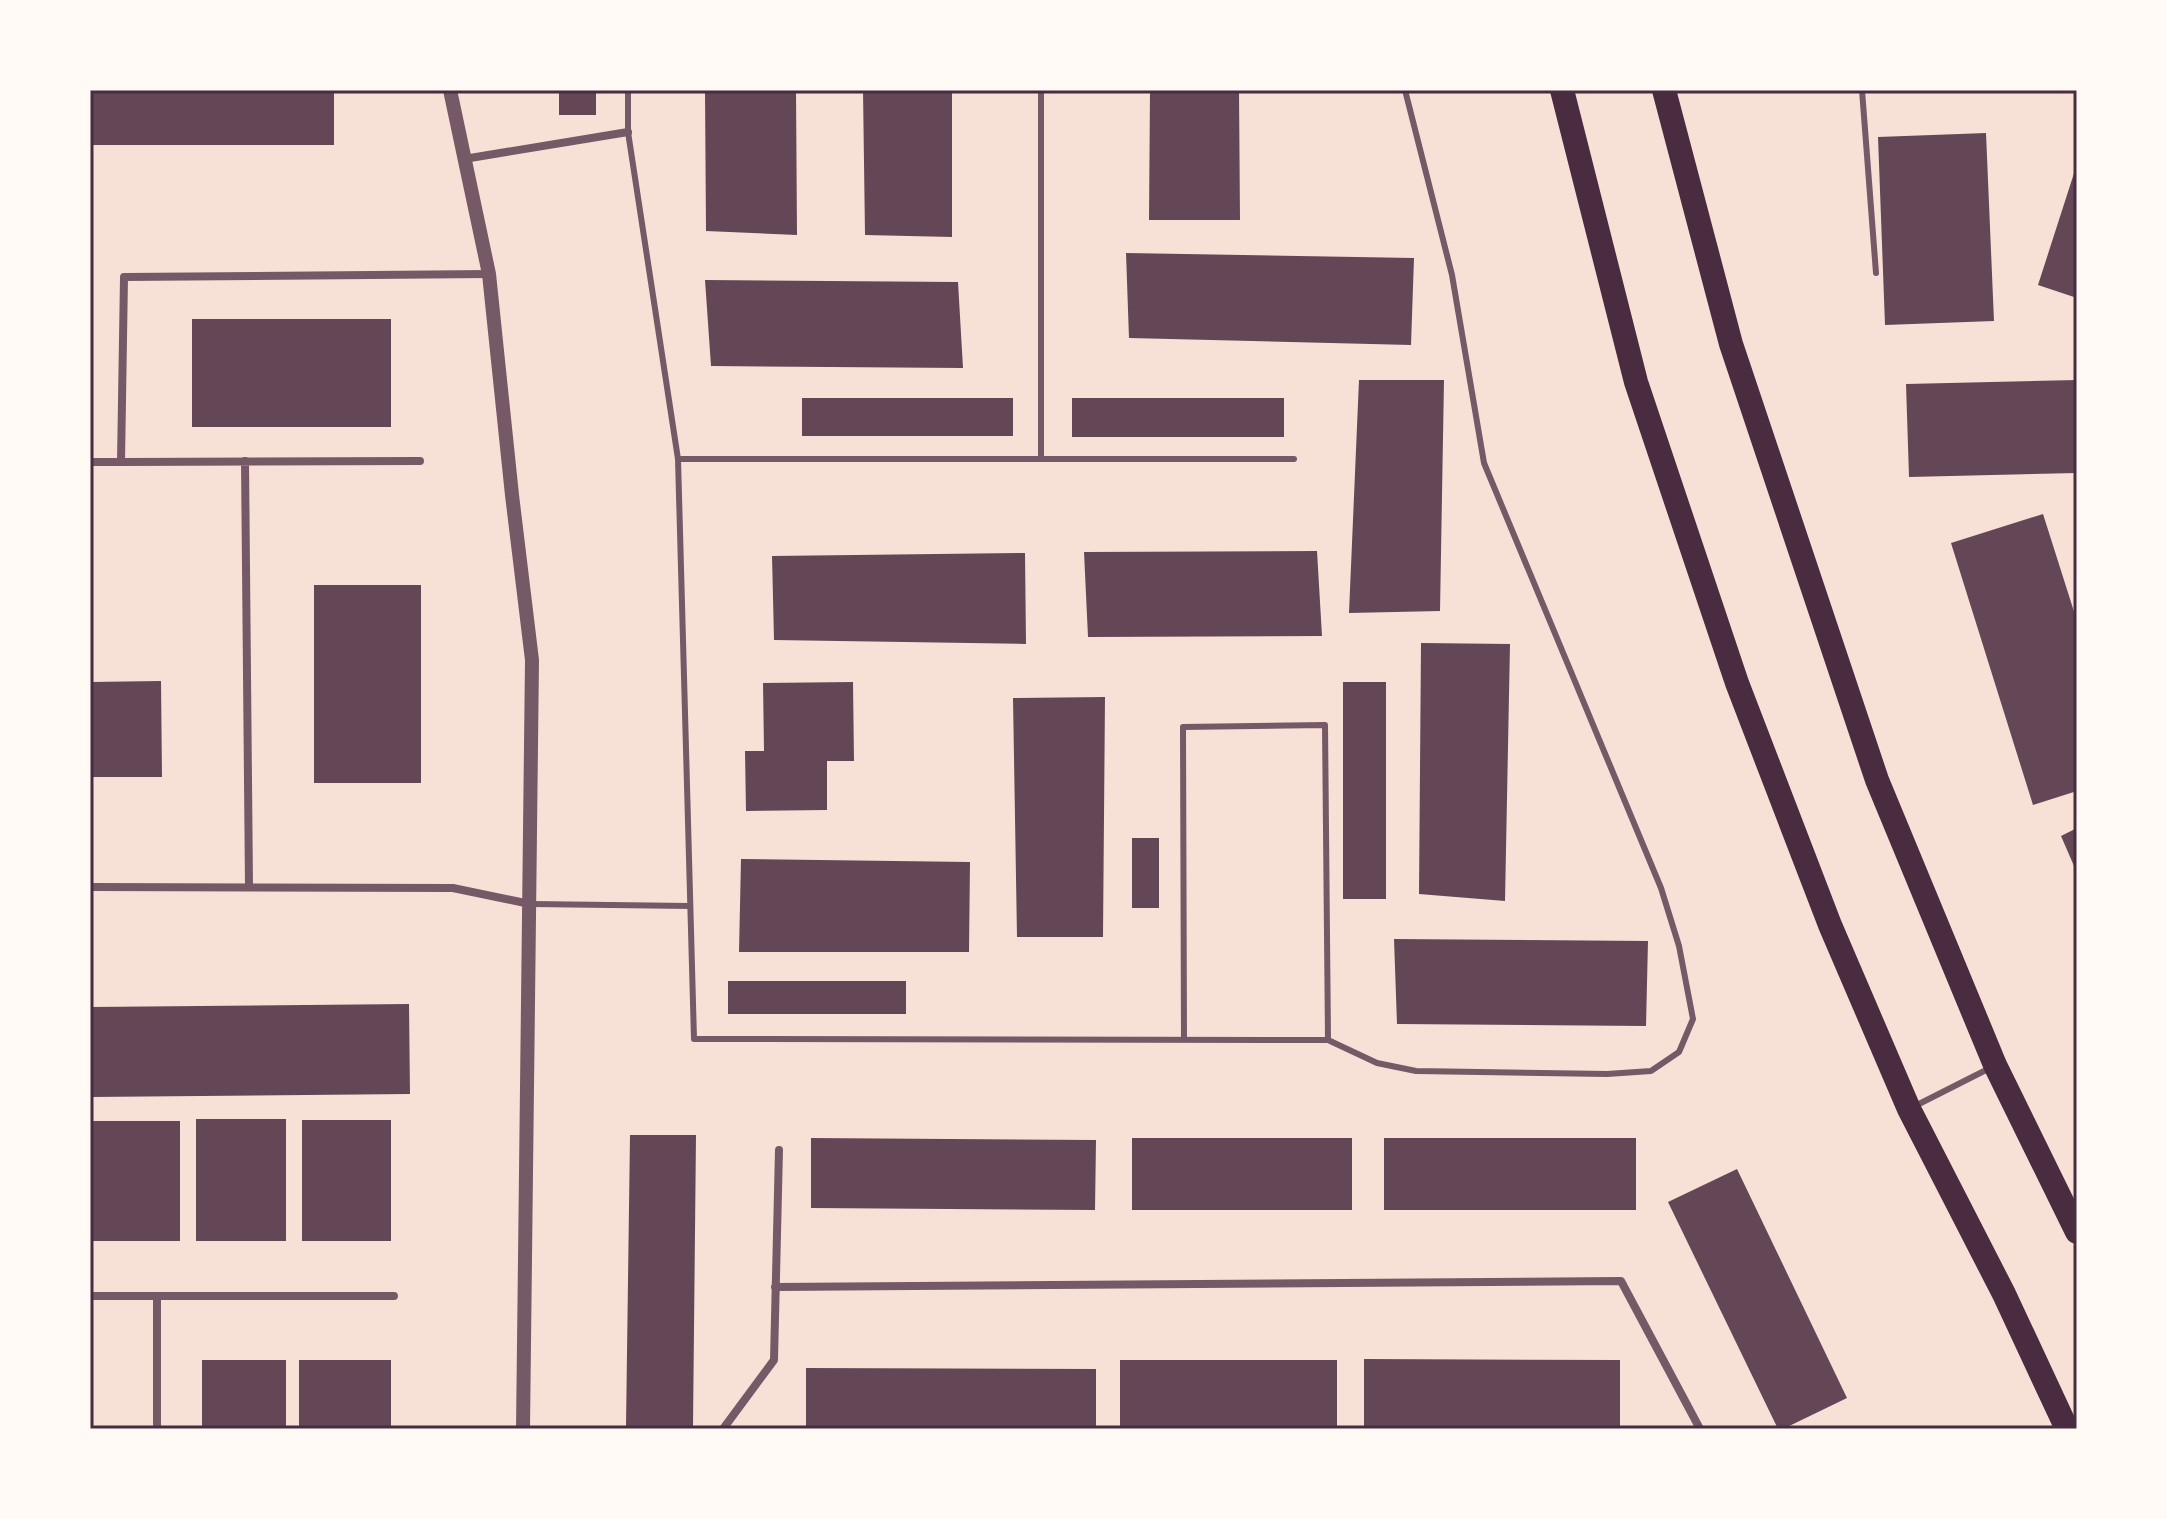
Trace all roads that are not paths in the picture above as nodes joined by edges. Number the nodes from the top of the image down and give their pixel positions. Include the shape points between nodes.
1 (450, 90) edge
2 (628, 90) edge
3 (1041, 90) edge
4 (1405, 90) edge
5 (1562, 90) edge
6 (1664, 90) edge
7 (1864, 90) edge
8 (628, 132) junction
9 (464, 159) junction
10 (1876, 273) dead end
11 (489, 274) junction
12 (678, 459) junction
13 (1041, 459) junction
14 (1294, 459) dead end
15 (245, 461) junction
16 (420, 461) dead end
17 (90, 462) edge
18 (121, 462) junction
19 (90, 887) edge
20 (249, 887) junction
21 (531, 904) junction
22 (690, 906) junction
23 (1184, 1040) junction
24 (1328, 1040) junction
25 (1995, 1065) junction
26 (1909, 1109) junction
27 (779, 1150) dead end
28 (2077, 1232) edge
29 (775, 1287) junction
30 (90, 1296) edge
31 (157, 1296) junction
32 (394, 1296) dead end
33 (157, 1429) edge
34 (523, 1429) edge
35 (723, 1429) edge
36 (1700, 1429) edge
37 (2067, 1429) edge

1 - 9 street
2 - 8 lane
3 - 13 lane
4 - 24 lane via 1452,275 1484,463 1661,888 1693,1019 1679,1052 1651,1071 1607,1074 1416,1071 1377,1063
5 - 26 highway via 1636,382 1737,683 1830,925
6 - 25 highway via 1731,344 1877,780
7 - 10 lane
8 - 9 street
8 - 12 lane
9 - 11 street
11 - 18 street via 124,277
11 - 21 street via 532,660
12 - 13 lane
12 - 22 lane
13 - 14 lane
15 - 16 street
15 - 18 street
15 - 20 street
17 - 18 street
19 - 20 street
20 - 21 street via 453,888
21 - 22 lane
21 - 34 street
22 - 23 lane via 694,1039
23 - 24 lane
23 - 24 lane via 1183,727 1325,725
25 - 26 lane
25 - 28 highway
26 - 37 highway
27 - 29 street
29 - 35 street via 774,1360
29 - 36 street via 1621,1281
30 - 31 street
31 - 32 street
31 - 33 street

